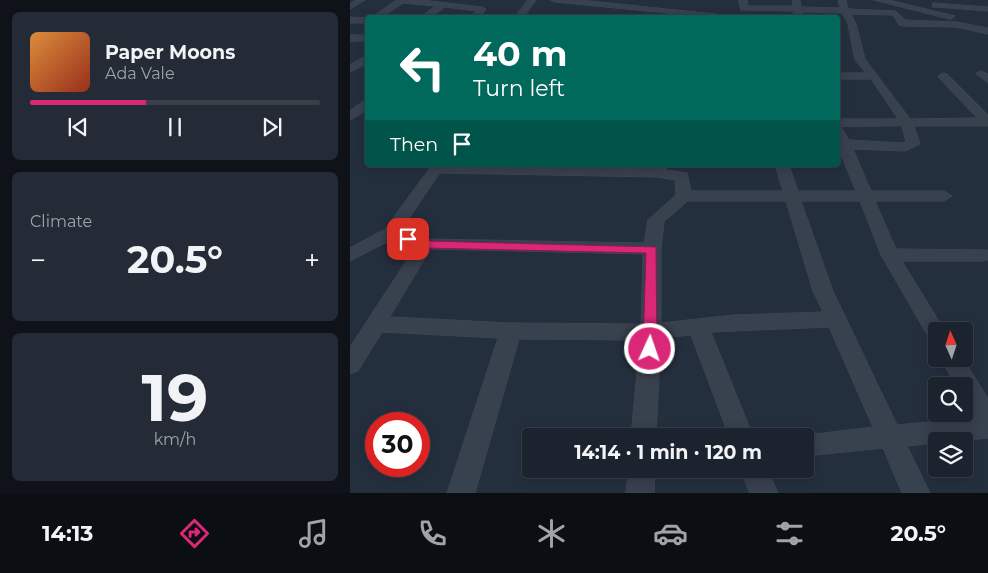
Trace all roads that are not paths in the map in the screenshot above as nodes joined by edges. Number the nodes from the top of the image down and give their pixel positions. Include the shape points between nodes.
1 (361, 0) edge
2 (401, 0) edge
3 (532, 0) edge
4 (555, 0) edge
5 (743, 0) edge
6 (842, 0) edge
7 (880, 0) edge
8 (976, 0) edge
9 (988, 1) edge
10 (690, 3) dead end
11 (892, 4) junction
12 (445, 5) junction
13 (350, 7) edge
14 (797, 9) edge
15 (988, 9) edge
16 (845, 11) junction
17 (896, 13) junction
18 (379, 15) edge
19 (428, 15) edge
20 (477, 15) edge
21 (520, 15) edge
22 (693, 15) edge
23 (350, 20) edge
24 (365, 20) edge
25 (988, 23) edge
26 (988, 31) edge
27 (350, 38) edge
28 (365, 38) edge
29 (365, 61) edge
30 (353, 73) edge
31 (840, 76) edge
32 (874, 76) junction
33 (943, 76) dead end
34 (365, 106) edge
35 (350, 116) edge
36 (840, 123) edge
37 (907, 123) junction
38 (840, 140) edge
39 (840, 142) edge
40 (438, 167) edge
41 (783, 167) edge
42 (659, 169) edge
43 (791, 195) junction
44 (684, 196) junction
45 (944, 196) dead end
46 (866, 197) junction
47 (390, 233) junction
48 (426, 244) junction
49 (652, 249) junction
50 (350, 255) edge
51 (890, 255) junction
52 (984, 255) dead end
53 (836, 319) junction
54 (930, 322) edge
55 (374, 324) junction
56 (699, 327) junction
57 (511, 331) junction
58 (651, 332) junction
59 (350, 365) edge
60 (957, 368) edge
61 (988, 419) edge
62 (988, 427) edge
63 (645, 428) edge
64 (738, 428) edge
65 (889, 435) junction
66 (814, 444) edge
67 (641, 478) edge
68 (758, 478) edge
69 (461, 493) edge
70 (640, 493) edge
71 (764, 493) edge
72 (916, 493) edge

1 - 13 street
2 - 12 street
2 - 18 street
3 - 21 street
4 - 22 street
5 - 14 street via 744,8
6 - 16 street
7 - 11 street
7 - 15 street
8 - 9 street
10 - 22 street
11 - 17 street
11 - 25 street
12 - 19 street
12 - 20 street via 482,9
14 - 16 street
16 - 17 street
16 - 32 street via 854,30 860,60
17 - 26 street via 902,23 947,22
23 - 24 street
27 - 28 street
29 - 30 street
31 - 32 street
32 - 37 street
33 - 37 street via 988,122
34 - 35 street
36 - 37 street
37 - 38 street via 913,144 910,146
39 - 46 street
40 - 42 street
40 - 47 street
41 - 43 street
42 - 44 street via 682,176
43 - 44 street
43 - 46 street
43 - 53 street
44 - 49 street via 656,220
45 - 46 street
46 - 51 street
47 - 48 street
47 - 50 street
48 - 49 street
48 - 55 street
49 - 58 street
51 - 52 street
51 - 54 street
53 - 56 street via 734,322
53 - 65 street
55 - 57 street
55 - 59 street
56 - 58 street
56 - 64 street
57 - 58 street
57 - 69 street
58 - 63 street
60 - 61 street
62 - 65 street
65 - 66 street
65 - 72 street
67 - 70 street
68 - 71 street

